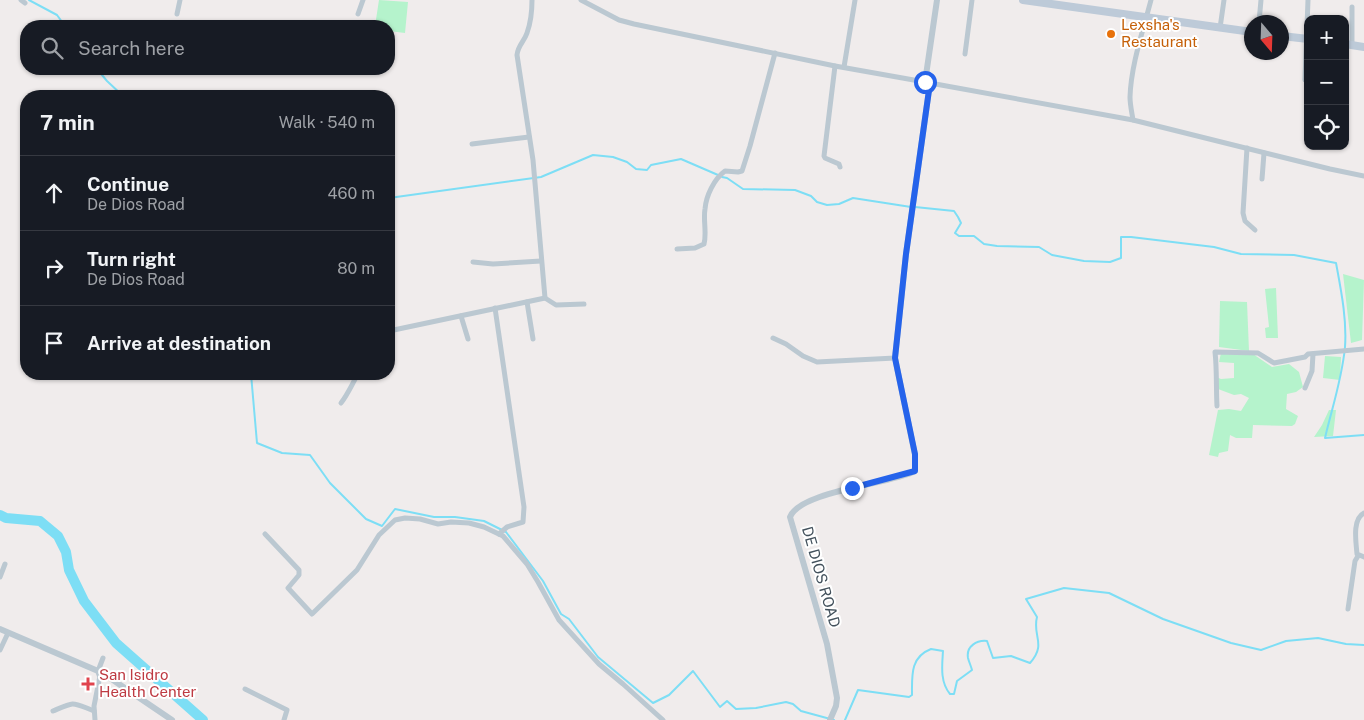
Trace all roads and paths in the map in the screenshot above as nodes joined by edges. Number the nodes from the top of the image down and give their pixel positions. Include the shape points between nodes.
1 (180, 0) edge
2 (363, 0) edge
3 (532, 0) edge
4 (580, 0) edge
5 (855, 0) edge
6 (937, 0) edge
7 (972, 0) edge
8 (1022, 0) edge
9 (1151, 0) edge
10 (1224, 0) edge
11 (1260, 0) edge
12 (1308, 0) edge
13 (1077, 4) edge
14 (1352, 7) dead end
15 (177, 14) dead end
16 (358, 14) dead end
17 (1259, 15) edge
18 (1308, 15) edge
19 (1146, 18) junction
20 (1220, 28) junction
21 (1244, 31) edge
22 (1289, 37) edge
23 (1304, 39) edge
24 (1349, 45) edge
25 (1364, 47) edge
26 (775, 53) junction
27 (965, 54) dead end
28 (835, 66) junction
29 (844, 67) junction
30 (927, 82) junction
31 (1133, 120) junction
32 (529, 137) junction
33 (472, 144) dead end
34 (1247, 148) junction
35 (1264, 153) junction
36 (840, 167) dead end
37 (1364, 176) edge
38 (1262, 179) dead end
39 (1255, 230) dead end
40 (678, 249) dead end
41 (541, 261) junction
42 (473, 262) dead end
43 (545, 298) junction
44 (527, 302) junction
45 (584, 304) dead end
46 (495, 308) junction
47 (461, 316) junction
48 (395, 330) edge
49 (774, 338) dead end
50 (468, 339) dead end
51 (533, 339) dead end
52 (1364, 349) edge
53 (1313, 354) junction
54 (895, 358) junction
55 (354, 380) edge
56 (1305, 388) dead end
57 (341, 403) dead end
58 (1217, 406) dead end
59 (1364, 513) edge
60 (500, 533) junction
61 (265, 534) dead end
62 (1361, 556) edge
63 (5, 564) dead end
64 (0, 577) edge
65 (1348, 609) dead end
66 (0, 629) edge
67 (8, 633) junction
68 (0, 650) edge
69 (103, 658) dead end
70 (99, 674) junction
71 (245, 689) dead end
72 (53, 711) dead end
73 (94, 711) junction
74 (832, 717) edge
75 (94, 720) edge
76 (172, 720) edge
77 (284, 720) edge
78 (662, 720) edge

1 - 15 street
2 - 16 street
3 - 32 street via 529,25 517,55
4 - 26 street via 619,20
5 - 29 street
6 - 30 street, DE DIOS ROAD
7 - 27 street
8 - 13 main road
9 - 19 street
10 - 20 street
11 - 17 street
12 - 18 street
13 - 19 main road
14 - 24 street
19 - 20 main road
19 - 31 street via 1130,89
20 - 21 main road
22 - 23 main road
24 - 25 main road
26 - 28 street
26 - 40 street via 745,165 742,171 725,171 709,194 705,208 704,244
28 - 29 street
28 - 36 street via 824,156
29 - 30 street
30 - 31 street
30 - 54 street, DE DIOS ROAD
31 - 34 street
32 - 33 street
32 - 41 street
34 - 35 street
34 - 39 street via 1242,213
35 - 37 street
35 - 38 street
41 - 42 street
41 - 43 street
43 - 44 street
43 - 45 street via 556,305
44 - 46 street
44 - 51 street
46 - 47 street
46 - 60 street via 524,507 523,522
47 - 48 street
47 - 50 street
49 - 54 street via 818,362
52 - 53 street
53 - 56 street via 1312,371
53 - 58 street via 1274,363 1258,353 1215,352
54 - 74 street, DE DIOS ROAD via 915,454 915,471 817,498 798,508 790,517 827,644 837,698
55 - 57 street
59 - 62 street via 1358,520 1356,538
60 - 61 street via 469,523 395,520 379,536 356,570 312,614 288,588 300,570
60 - 78 street via 527,564 559,620 603,669
62 - 65 street via 1355,561
63 - 64 street
66 - 67 street
67 - 68 street
67 - 70 street
69 - 70 street
70 - 73 street
70 - 76 street
71 - 77 street via 287,710
72 - 73 street via 70,703
73 - 75 street

